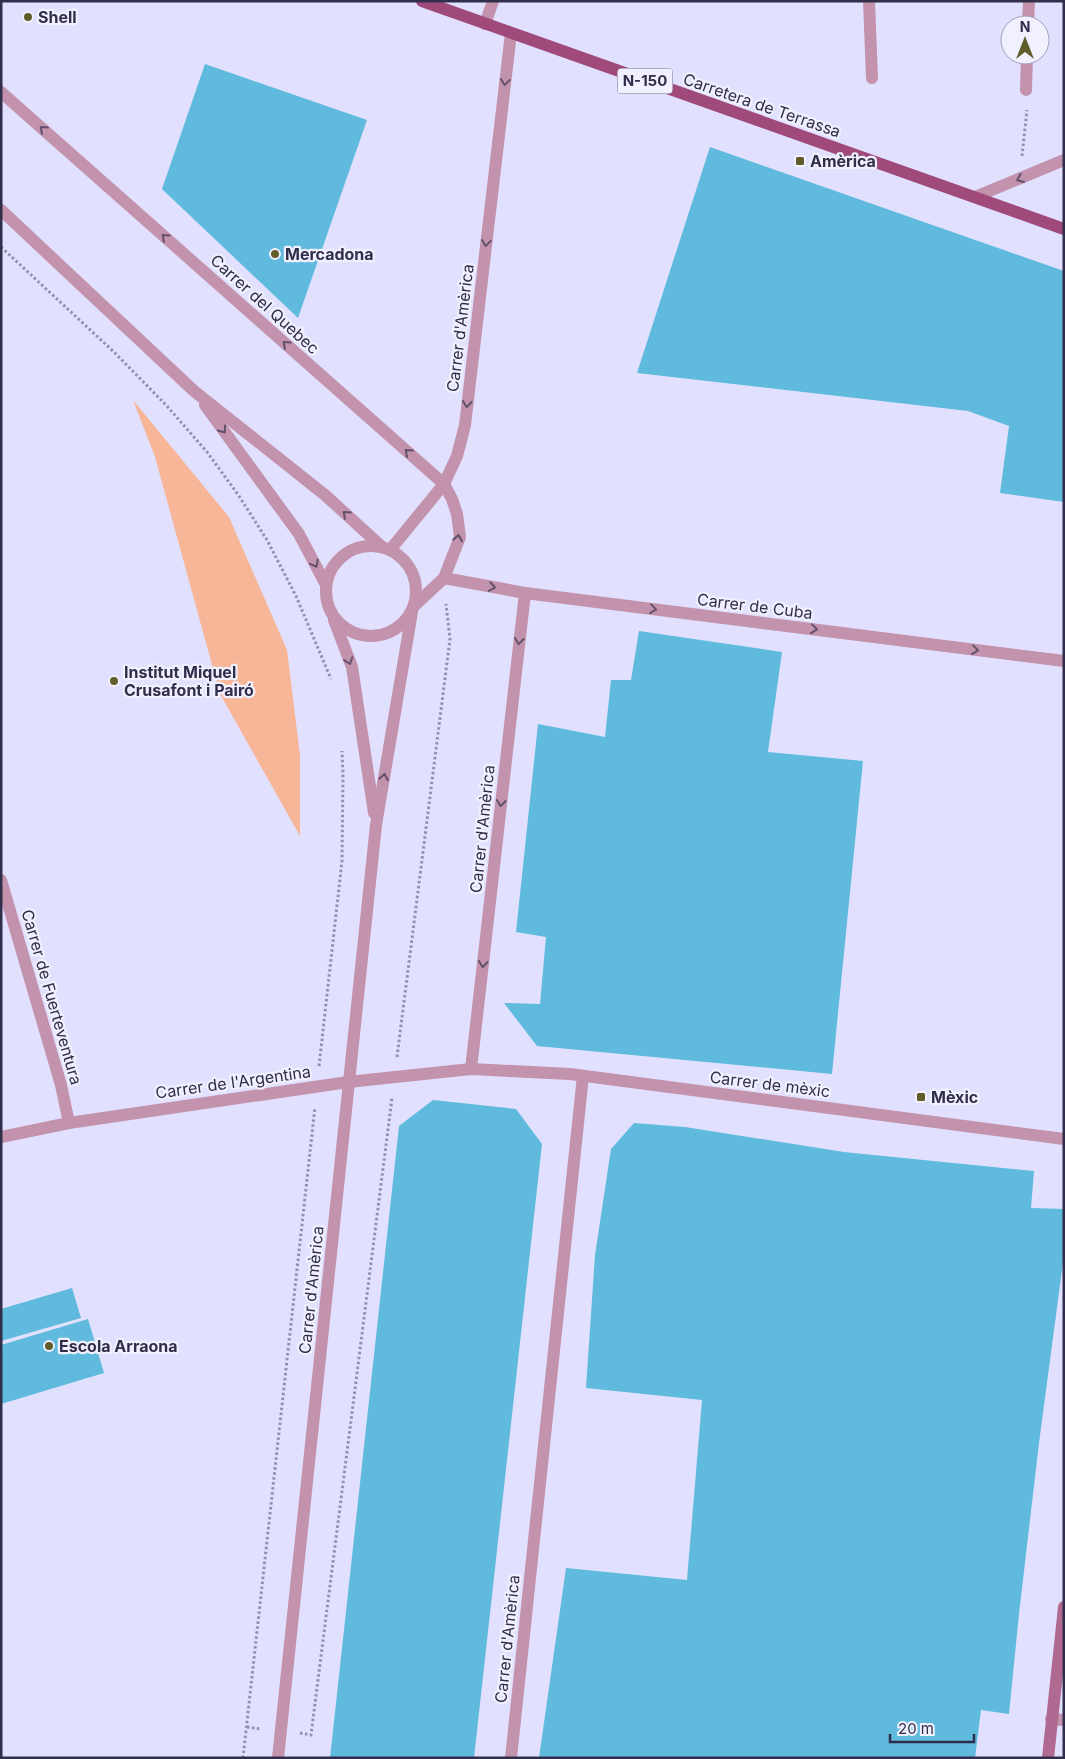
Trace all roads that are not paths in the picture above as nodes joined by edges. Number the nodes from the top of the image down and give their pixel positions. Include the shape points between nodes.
1 (422, 1) edge
2 (493, 1) edge
3 (870, 1) edge
4 (1028, 1) edge
5 (1028, 15) edge
6 (485, 24) junction
7 (510, 33) junction
8 (1027, 65) edge
9 (872, 78) dead end
10 (1026, 90) road end
11 (1, 92) edge
12 (1064, 160) edge
13 (975, 197) junction
14 (1, 210) edge
15 (1064, 229) edge
16 (194, 391) junction
17 (444, 484) junction
18 (386, 548) junction
19 (444, 578) junction
20 (326, 585) junction
21 (525, 593) junction
22 (413, 609) junction
23 (332, 615) junction
24 (1064, 661) edge
25 (376, 826) junction
26 (1, 880) edge
27 (471, 1069) junction
28 (583, 1076) junction
29 (348, 1082) junction
30 (69, 1123) junction
31 (1, 1137) edge
32 (1064, 1139) edge
33 (1064, 1608) edge
34 (1058, 1720) edge
35 (278, 1758) edge
36 (511, 1758) edge
37 (1048, 1758) edge

1 - 6 main road, Carretera de Terrassa / N-150
2 - 6 street
3 - 9 street
4 - 5 street
6 - 7 main road, Carretera de Terrassa / N-150
7 - 13 main road, Carretera de Terrassa / N-150
7 -> 17 street, Carrer d'Amèrica via 465,425 457,456
8 - 10 street
17 -> 11 street, Carrer del Quebec
12 -> 13 street
13 - 15 main road, Carretera de Terrassa / N-150
14 - 16 street
18 -> 16 street
16 -> 20 street via 299,534
17 - 18 street
19 -> 17 street via 460,537 457,514
18 - 20 street via 367,546 353,549 340,557
18 - 22 street via 404,560 411,570 417,588
19 -> 21 street, Carrer de Cuba
19 - 22 street
20 - 23 street
21 -> 24 street, Carrer de Cuba
21 -> 27 street, Carrer d'Amèrica
22 - 23 street via 402,625 380,636 353,632 344,628
25 -> 22 street, Carrer d'Amèrica
23 -> 25 street, Carrer d'Amèrica via 352,667
25 - 29 street, Carrer d'Amèrica
26 - 30 street, Carrer de Fuerteventura
27 - 28 street, Carrer de mèxic
27 - 29 street, Carrer de l'Argentina
28 - 32 street, Carrer de mèxic
28 - 36 street, Carrer d'Amèrica
29 - 30 street, Carrer de l'Argentina
29 - 35 street, Carrer d'Amèrica
30 - 31 street, Carrer de l'Argentina
33 - 34 street
34 - 37 street

